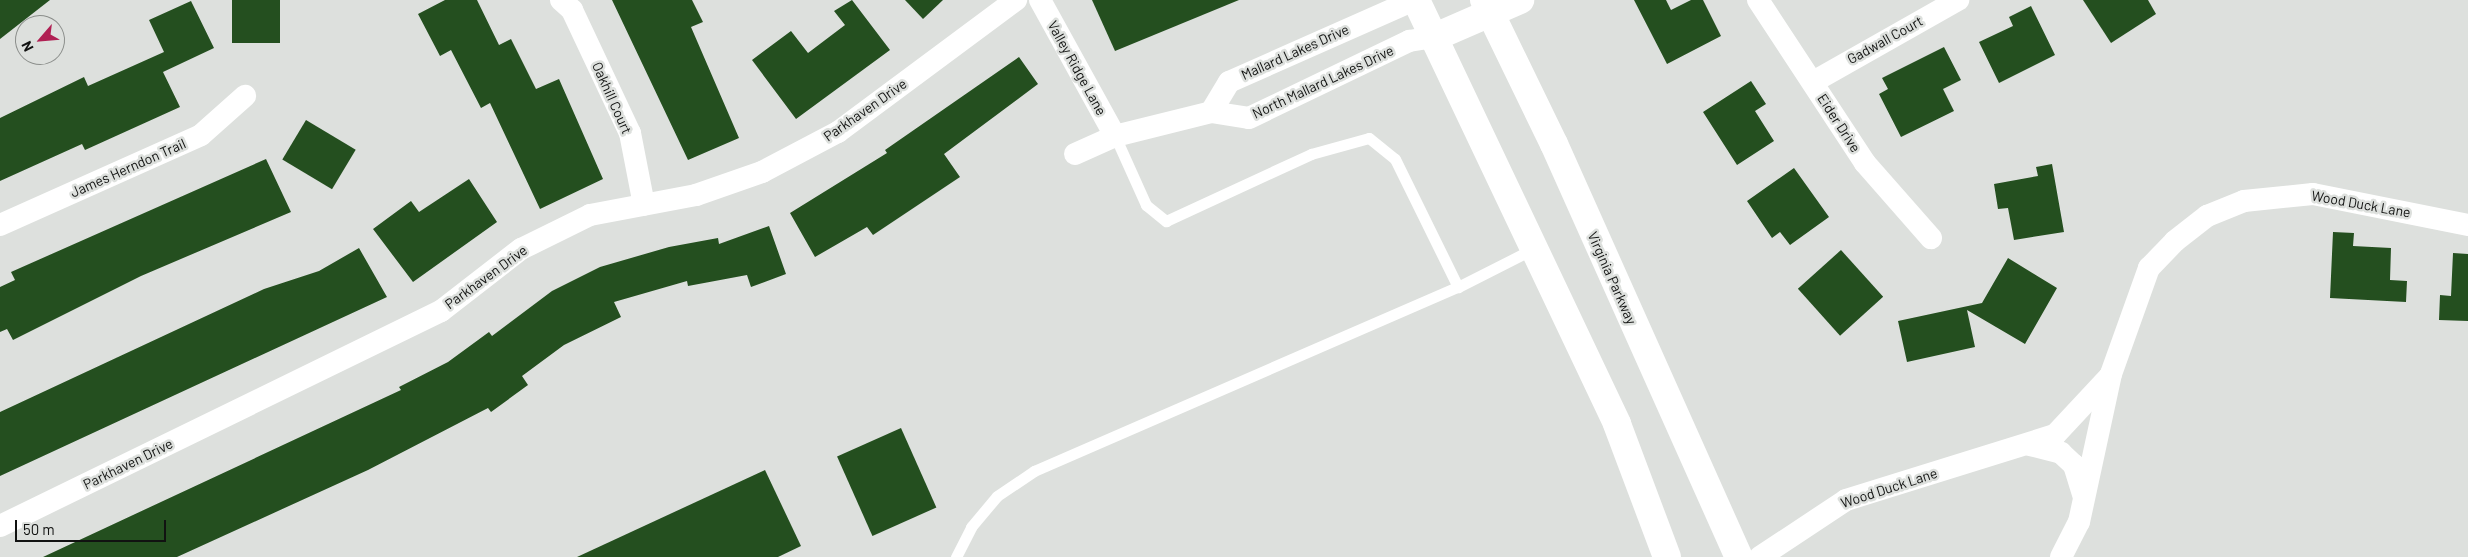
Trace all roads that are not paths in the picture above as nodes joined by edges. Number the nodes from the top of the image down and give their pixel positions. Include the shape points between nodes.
1 (560, 0) edge
2 (1016, 0) edge
3 (1040, 0) edge
4 (1415, 0) edge
5 (1520, 0) edge
6 (1758, 0) edge
7 (1958, 0) edge
8 (1486, 5) edge
9 (1434, 37) junction
10 (1813, 82) junction
11 (245, 96) dead end
12 (1210, 112) junction
13 (1115, 136) junction
14 (1075, 154) dead end
15 (644, 205) junction
16 (0, 225) edge
17 (2468, 225) edge
18 (1930, 238) dead end
19 (1533, 249) junction
20 (1458, 287) junction
21 (2111, 374) junction
22 (2030, 445) junction
23 (2083, 503) junction
24 (0, 526) edge
25 (956, 557) edge
26 (1668, 557) edge
27 (1739, 557) edge
28 (1760, 557) edge
29 (2061, 557) edge

1 - 15 street, Oakhill Court via 572,10 630,133
2 - 15 street, Parkhaven Drive via 838,132 762,172 696,195
3 - 13 street, Valley Ridge Lane
4 - 9 main road
4 - 12 street, Mallard Lakes Drive via 1229,82
5 - 8 main road
6 - 10 street, Eider Drive
7 - 10 street, Gadwall Court
8 - 9 main road
8 - 27 main road, Virginia Parkway
9 - 12 street, North Mallard Lakes Drive via 1409,42 1249,118
9 - 19 main road
10 - 18 street, Eider Drive via 1865,163
11 - 16 street, James Herndon Trail via 201,135
12 - 13 street
13 - 14 street
13 - 20 lane via 1146,205 1166,221 1311,154 1369,138 1395,159
15 - 24 street, Parkhaven Drive via 590,215 521,249 441,311
17 - 21 street, Wood Duck Lane via 2313,194 2268,196 2207,216 2149,268
19 - 20 lane
19 - 26 main road via 1617,424
20 - 25 lane via 1034,470 997,496 970,527
21 - 22 street, Wood Duck Lane via 2067,426
21 - 23 street, Wood Duck Lane
22 - 23 street, Wood Duck Lane via 2061,453 2074,465 2081,479
22 - 28 street, Wood Duck Lane via 1846,500
23 - 29 street, Wood Duck Lane

